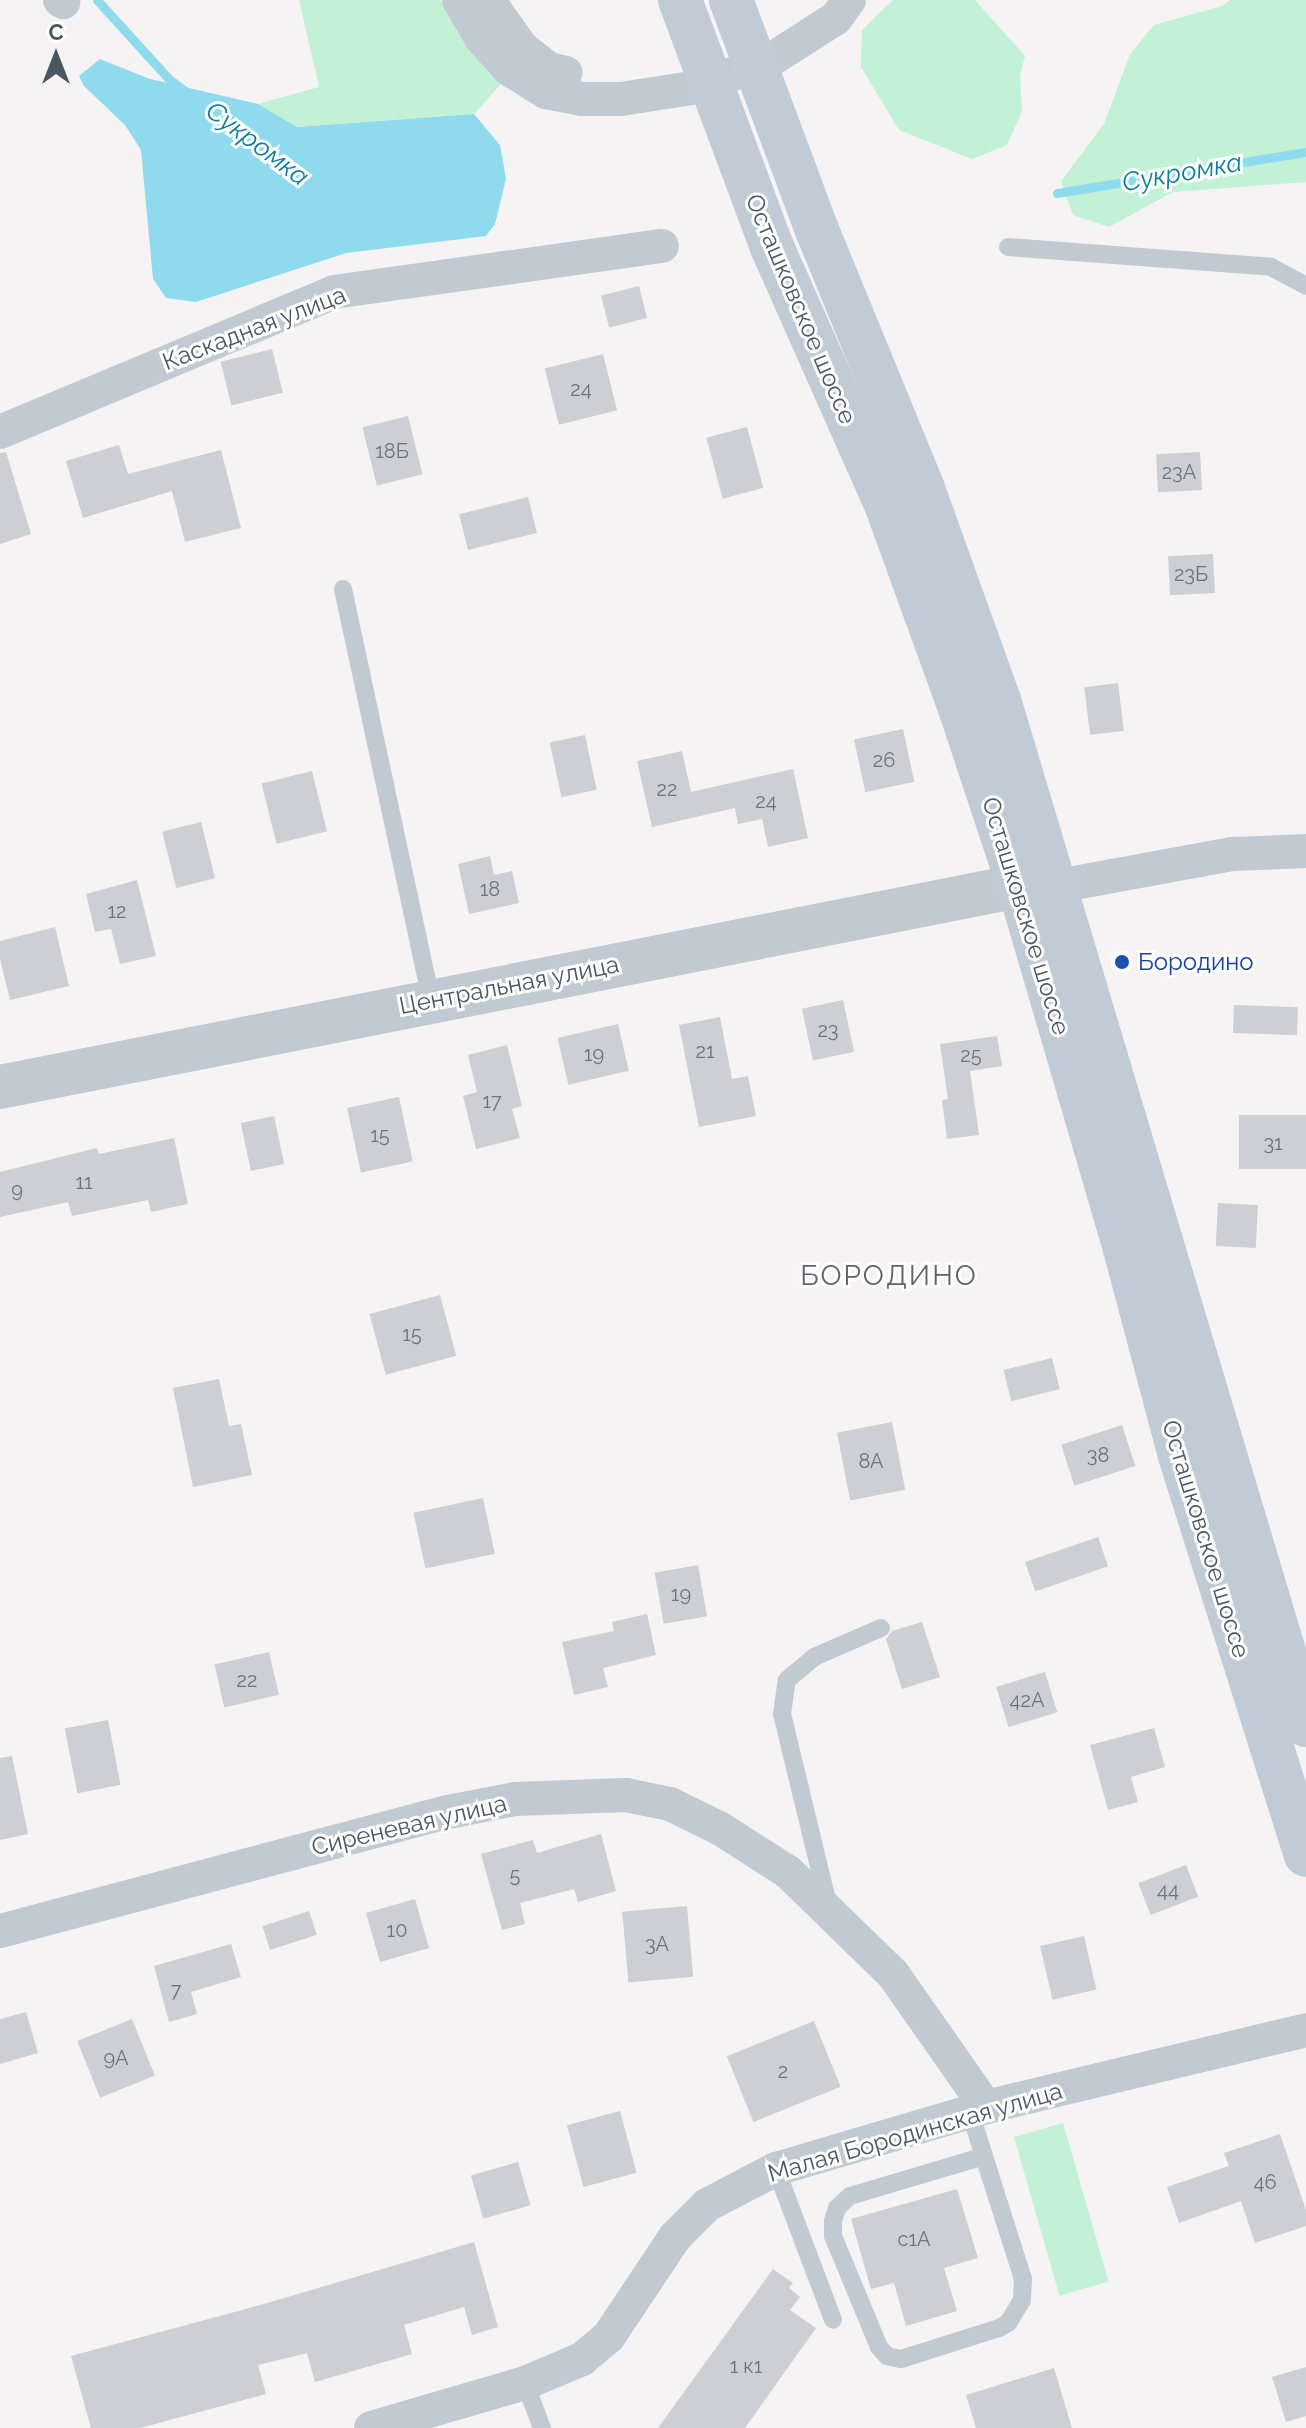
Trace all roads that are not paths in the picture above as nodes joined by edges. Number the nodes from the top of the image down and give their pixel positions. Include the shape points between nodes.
1 (459, 0) edge
2 (488, 0) edge
3 (680, 0) edge
4 (731, 0) edge
5 (825, 0) edge
6 (849, 0) edge
7 (662, 246) dead end
8 (1008, 247) dead end
9 (1306, 286) edge
10 (0, 432) edge
11 (343, 589) dead end
12 (1306, 851) edge
13 (1038, 886) junction
14 (431, 1000) junction
15 (0, 1087) edge
16 (881, 1628) dead end
17 (1306, 1725) edge
18 (1306, 1855) edge
19 (831, 1914) junction
20 (0, 1931) edge
21 (1306, 2030) edge
22 (978, 2110) junction
23 (984, 2156) junction
24 (776, 2169) junction
25 (833, 2320) dead end
26 (525, 2383) junction
27 (371, 2428) edge
28 (542, 2428) edge

1 - 6 street via 482,39 509,69 546,92 582,99 621,99 698,87 772,59 836,18
2 - 5 street via 522,48 549,69 584,78 620,79 692,66 763,39
3 - 13 main road, Осташковское шоссе via 772,247 886,504
4 - 13 main road, Осташковское шоссе via 817,230 923,489 999,700
7 - 10 street, Каскадная улица via 334,292
8 - 9 lane via 1271,267
11 - 14 lane
12 - 13 street via 1232,854
13 - 14 street, Центральная улица
13 - 17 main road, Осташковское шоссе via 1211,1414
13 - 18 main road, Осташковское шоссе via 1180,1456
14 - 15 street, Центральная улица
16 - 19 lane via 814,1657 787,1680 782,1714
19 - 20 street, Сиреневая улица via 788,1872 670,1804 583,1794 515,1799 448,1812
19 - 22 street, Сиреневая улица via 893,1974
21 - 22 street, Малая Бородинская улица
22 - 23 lane
22 - 24 street, Малая Бородинская улица
23 - 23 lane via 1023,2279 1022,2300 999,2328 901,2359 887,2356 833,2236 837,2208 850,2196
24 - 25 lane
24 - 26 street, Малая Бородинская улица via 707,2205 675,2237 609,2336 582,2359
26 - 27 street, Малая Бородинская улица
26 - 28 lane

